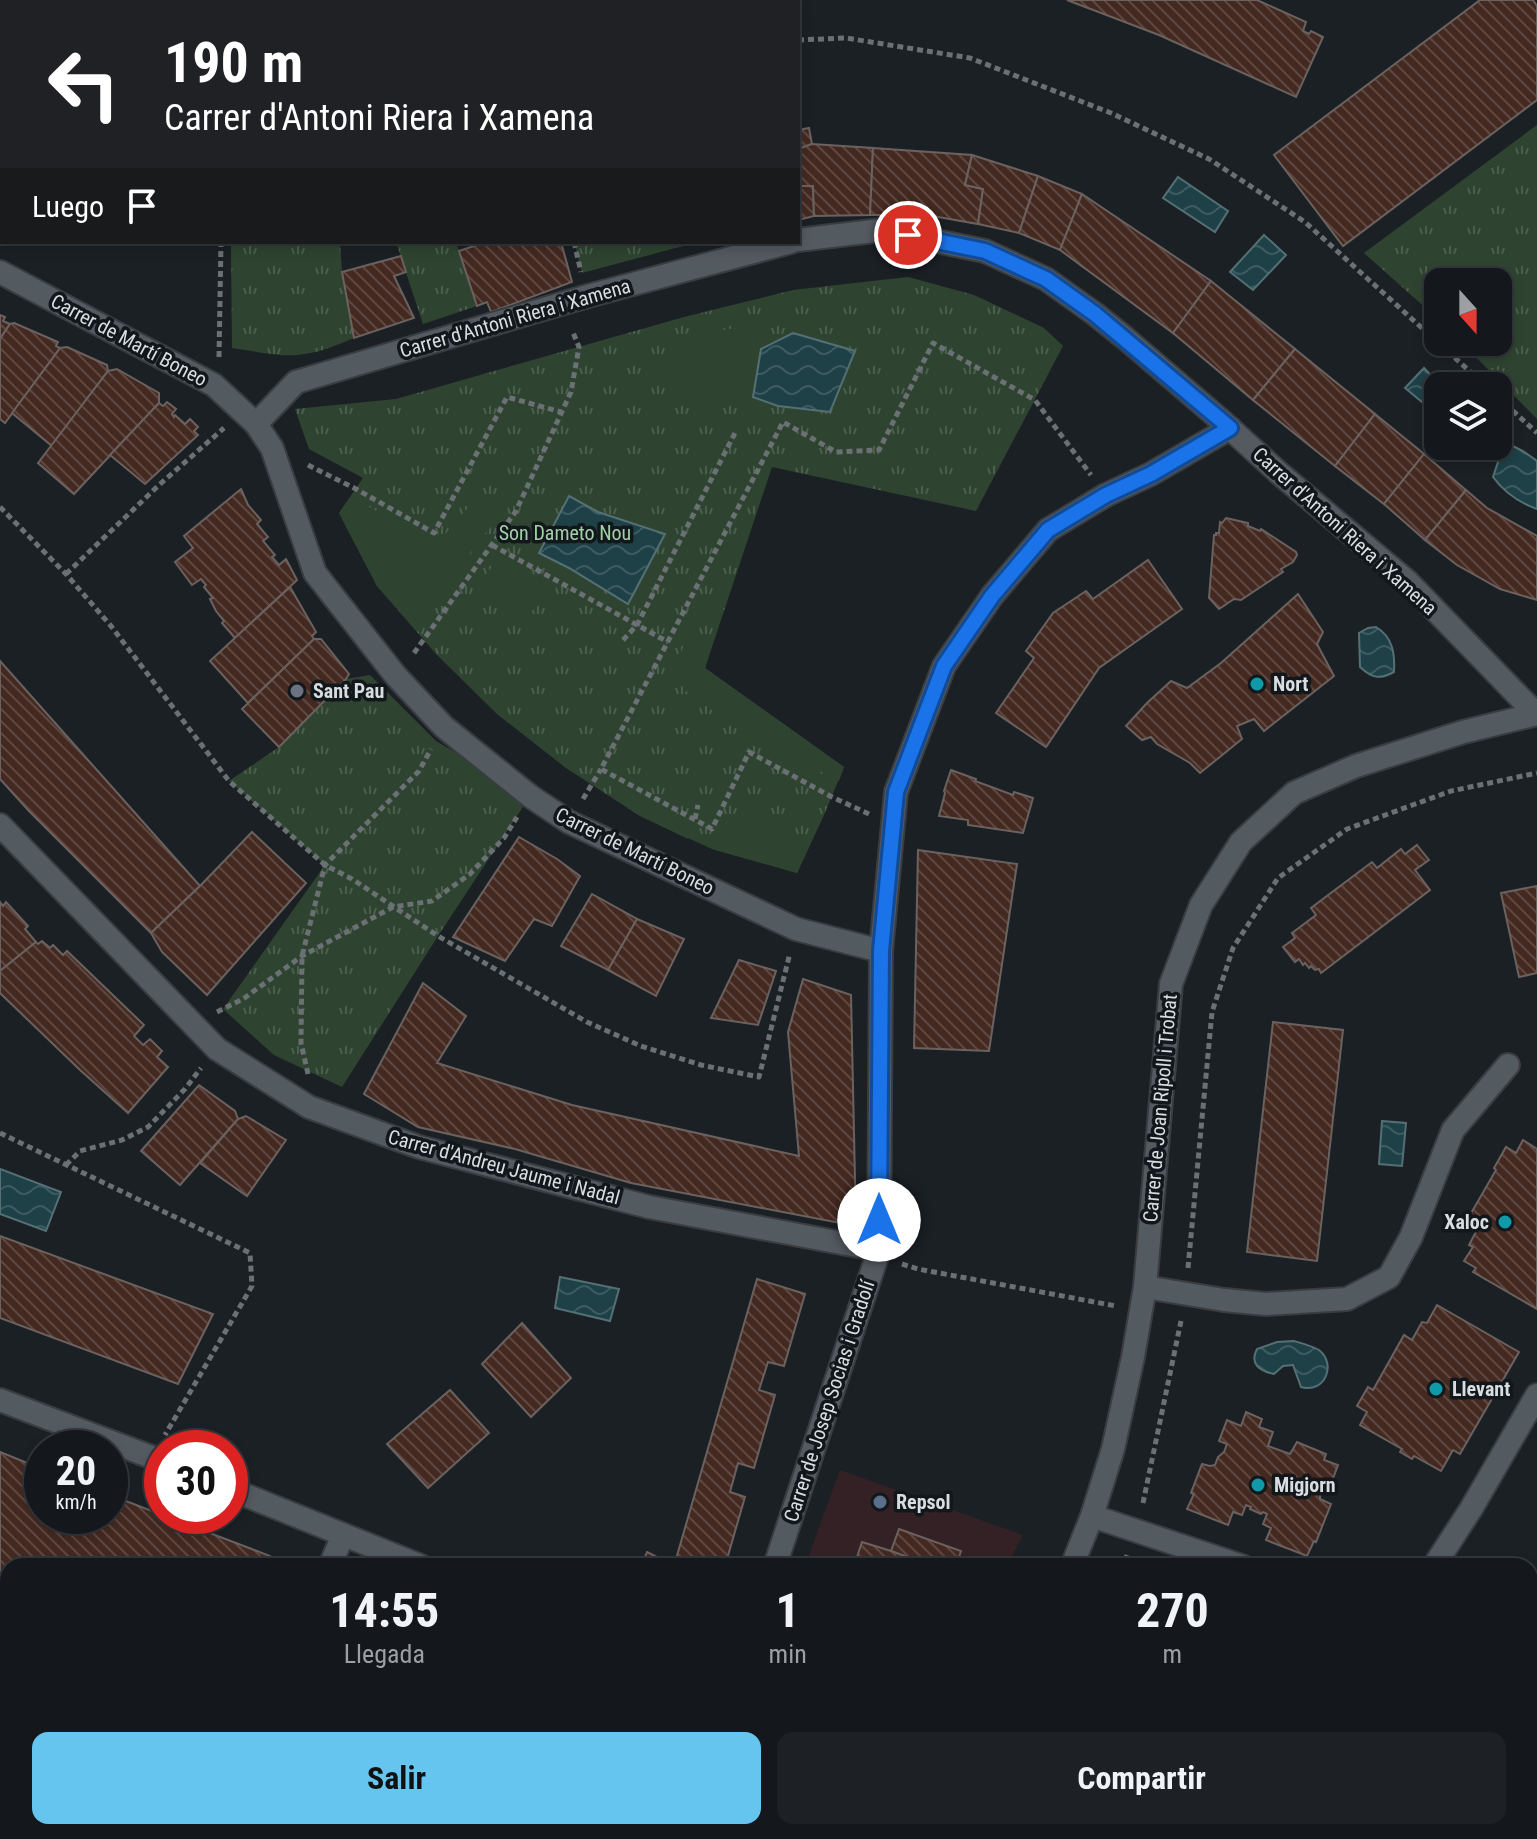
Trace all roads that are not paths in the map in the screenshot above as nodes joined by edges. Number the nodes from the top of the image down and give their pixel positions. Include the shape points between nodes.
1 (800, 240) edge
2 (784, 244) edge
3 (0, 272) edge
4 (250, 418) junction
5 (1230, 428) junction
6 (1536, 714) edge
7 (0, 825) edge
8 (881, 951) junction
9 (1508, 1065) dead end
10 (879, 1250) junction
11 (1145, 1287) junction
12 (1537, 1395) edge
13 (0, 1400) edge
14 (144, 1453) edge
15 (248, 1496) edge
16 (1092, 1516) junction
17 (343, 1535) junction
18 (333, 1558) edge
19 (401, 1558) edge
20 (778, 1558) edge
21 (1075, 1558) edge
22 (1218, 1558) edge
23 (1439, 1558) edge

1 - 5 street, Carrer d'Antoni Riera i Xamena via 882,230 985,251 1046,279 1095,314
2 - 4 street, Carrer d'Antoni Riera i Xamena via 296,382
3 - 4 street, Carrer de Martí Boneo via 214,385
4 - 8 street, Carrer de Martí Boneo via 272,448 315,573 396,676 444,727 569,822 796,929
5 - 6 street, Carrer d'Antoni Riera i Xamena via 1408,582
5 - 8 street, Carrer de Josep Socias i Gradolí via 1048,530 992,596 944,666 896,792
6 - 11 street, Carrer de Joan Ripoll i Trobat via 1356,766 1294,793 1241,842 1201,905 1171,984
7 - 10 street, Carrer d'Andreu Jaume i Nadal via 217,1049 309,1107 419,1147 649,1207
8 - 10 street, Carrer de Josep Socias i Gradolí
9 - 11 street via 1453,1130 1411,1237 1389,1277 1347,1299 1266,1304
10 - 20 street, Carrer de Josep Socias i Gradolí
11 - 16 street, Carrer de Joan Ripoll i Trobat via 1113,1449
12 - 23 street
13 - 14 street
15 - 17 street
16 - 21 street, Carrer de Joan Ripoll i Trobat
16 - 22 street
17 - 18 street
17 - 19 street

